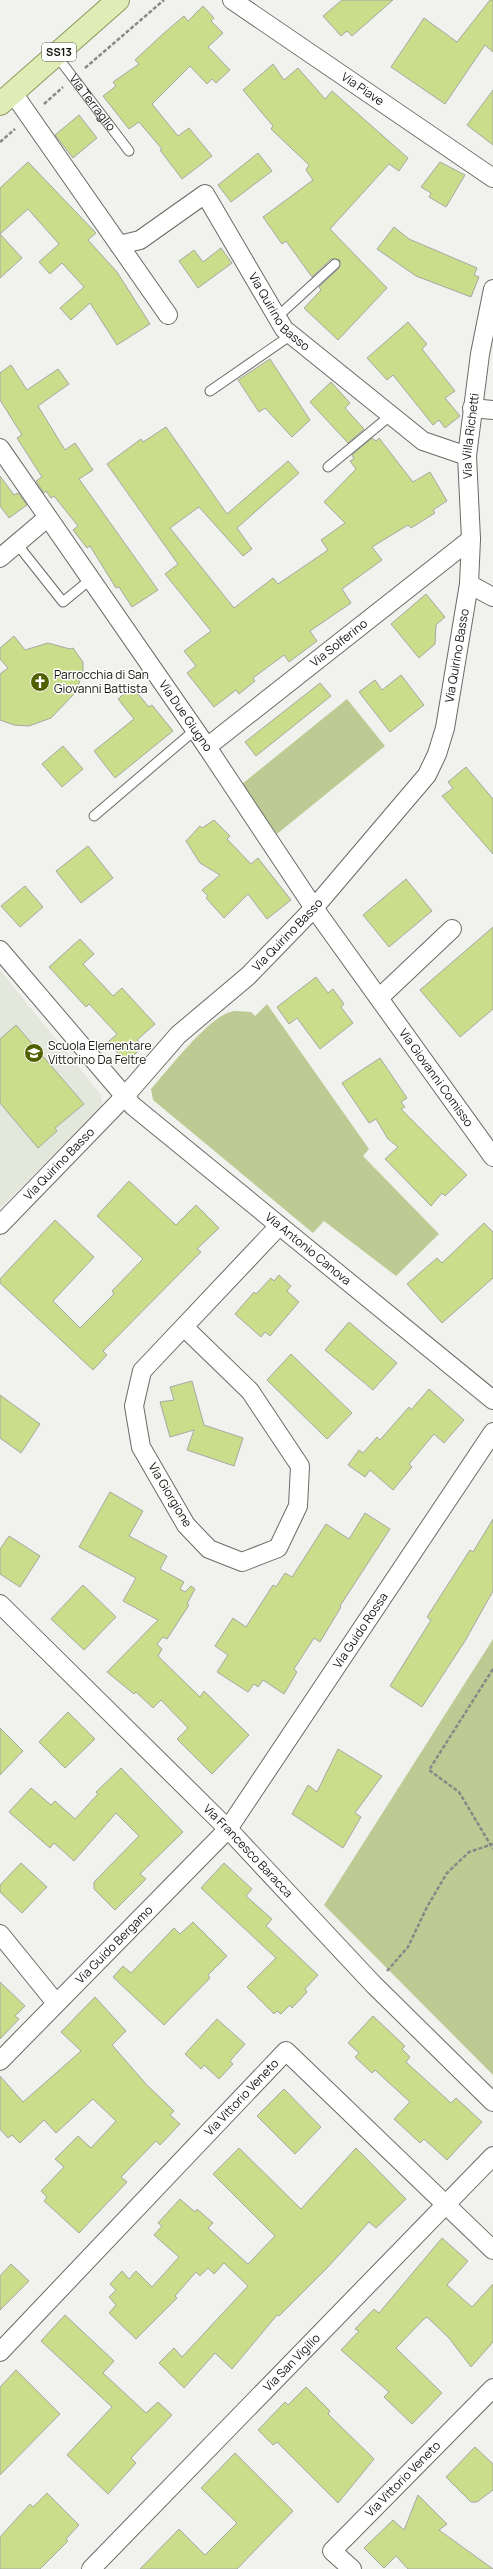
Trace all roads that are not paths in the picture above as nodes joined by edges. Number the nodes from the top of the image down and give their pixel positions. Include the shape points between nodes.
1 (118, 0) edge
2 (232, 0) edge
3 (56, 55) junction
4 (7, 98) edge
5 (129, 151) dead end
6 (493, 178) edge
7 (119, 245) junction
8 (334, 264) dead end
9 (493, 289) edge
10 (168, 315) dead end
11 (276, 318) junction
12 (291, 335) junction
13 (210, 391) dead end
14 (472, 408) junction
15 (493, 410) edge
16 (391, 415) junction
17 (0, 448) edge
18 (467, 456) junction
19 (328, 467) dead end
20 (47, 518) junction
21 (471, 539) junction
22 (17, 544) junction
23 (0, 558) edge
24 (91, 579) junction
25 (469, 584) junction
26 (493, 597) edge
27 (196, 730) junction
28 (208, 747) junction
29 (94, 816) dead end
30 (314, 908) junction
31 (452, 929) dead end
32 (0, 950) edge
33 (378, 998) junction
34 (125, 1096) junction
35 (493, 1157) edge
36 (0, 1225) edge
37 (279, 1226) junction
38 (185, 1328) junction
39 (493, 1400) edge
40 (493, 1432) edge
41 (0, 1604) edge
42 (228, 1829) junction
43 (0, 1934) edge
44 (56, 2003) junction
45 (0, 2061) edge
46 (493, 2102) edge
47 (493, 2156) edge
48 (445, 2204) junction
49 (493, 2250) edge
50 (0, 2352) edge
51 (493, 2388) edge
52 (91, 2569) edge
53 (352, 2569) edge

1 - 3 main road, SS13
2 - 6 street, Via Piave
3 - 4 main road, SS13
3 - 5 lane, Via Terraglio
4 - 7 street
7 - 10 street
7 - 11 street, Via Quirino Basso via 140,240 205,194
8 - 11 lane via 289,303
9 - 14 street, Via Villa Richetti
11 - 12 street, Via Quirino Basso
12 - 13 lane
12 - 16 street, Via Quirino Basso
14 - 15 street
14 - 18 street, Via Villa Richetti
16 - 18 street, Via Quirino Basso via 423,441
16 - 19 lane
17 - 20 street, Via Due Giugno
18 - 21 street, Via Villa Richetti
20 - 22 street
20 - 24 street, Via Due Giugno
21 - 25 street, Via Villa Richetti
21 - 28 street, Via Solferino
22 - 23 street
22 - 24 lane via 63,602
24 - 27 street, Via Due Giugno
25 - 26 street
25 - 30 street, Via Quirino Basso via 446,728 427,775
27 - 28 street, Via Due Giugno
27 - 29 lane
28 - 30 street, Via Due Giugno
30 - 33 street, Via Giovanni Comisso
30 - 34 street, Via Quirino Basso via 248,976 178,1035
31 - 33 street
32 - 34 street, Via Antonio Canova
33 - 35 street, Via Giovanni Comisso
34 - 36 street, Via Quirino Basso
34 - 37 street, Via Antonio Canova via 133,1106
37 - 38 street, Via Giorgione
37 - 39 street, Via Antonio Canova
38 - 38 street, Via Giorgione via 142,1372 134,1406 141,1447 186,1525 209,1549 242,1562 278,1548 298,1506 300,1466 250,1391
40 - 42 street, Via Guido Rossa
41 - 42 street, Via Francesco Baracca
42 - 44 street, Via Guido Bergamo
42 - 46 street, Via Francesco Baracca via 374,1985
43 - 44 street
44 - 45 street, Via Guido Bergamo
47 - 48 street, Via San Vigilio
48 - 49 street, Via Vittorio Veneto
48 - 50 street, Via Vittorio Veneto via 286,2051
48 - 52 street, Via San Vigilio
51 - 53 street, Via Vittorio Veneto via 332,2551

